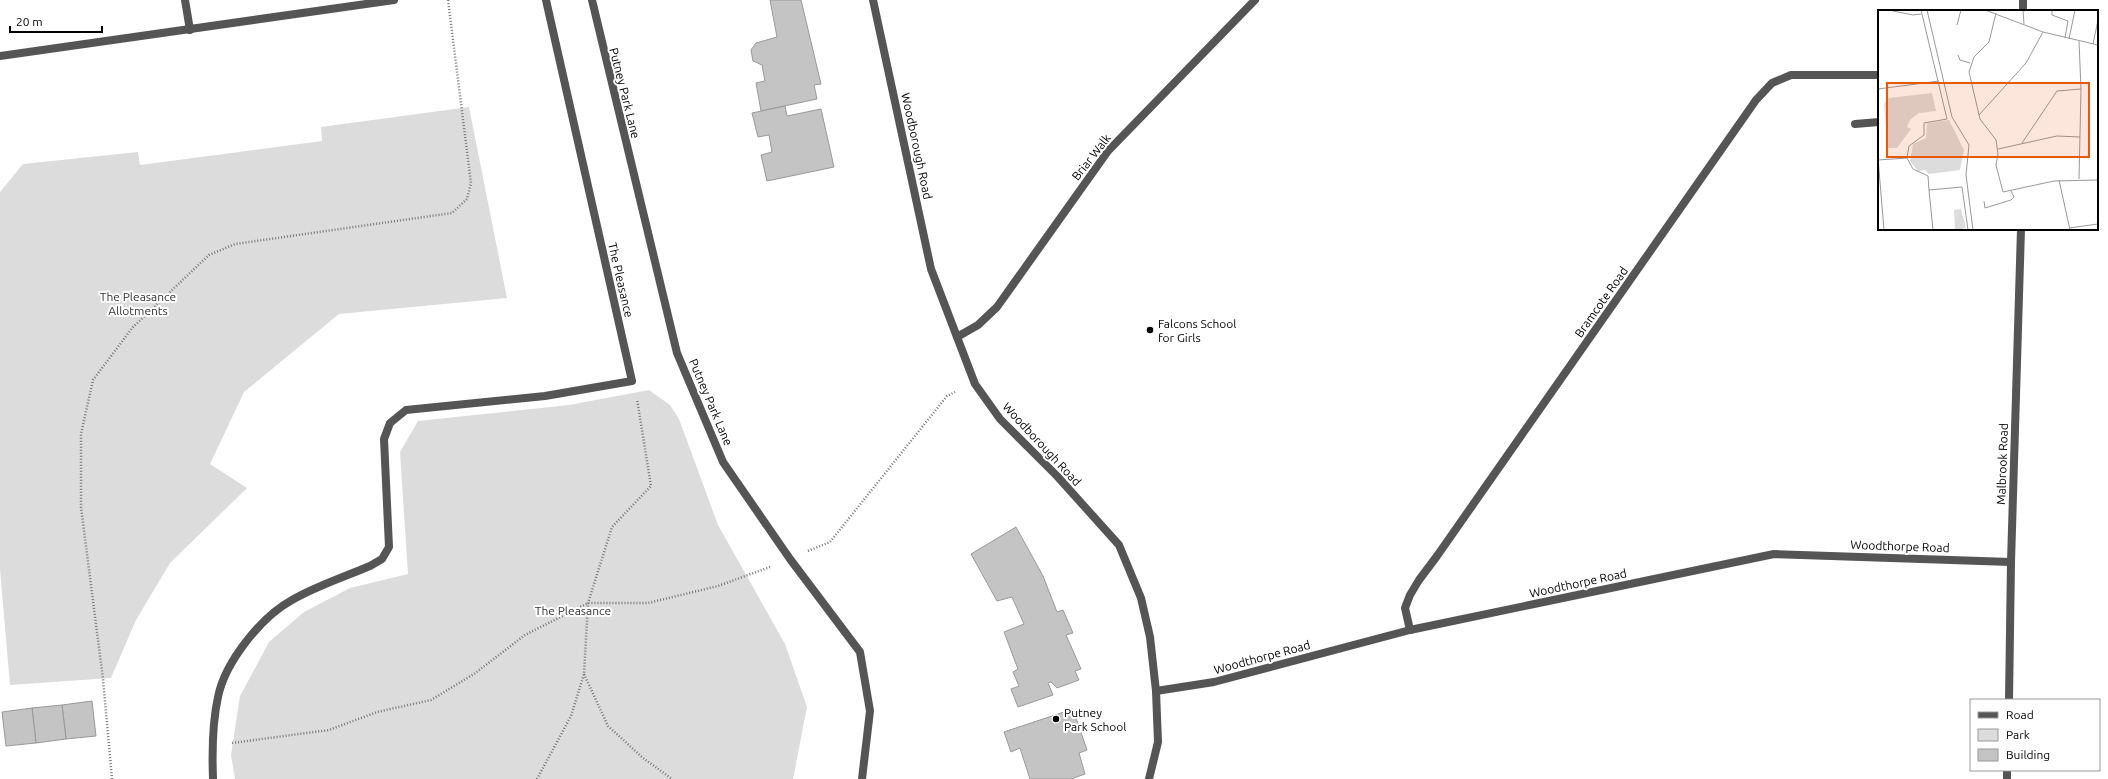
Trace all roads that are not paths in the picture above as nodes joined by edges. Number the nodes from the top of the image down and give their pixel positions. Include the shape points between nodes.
1 (185, 0) edge
2 (394, 0) edge
3 (546, 0) edge
4 (592, 0) edge
5 (873, 0) edge
6 (1255, 0) edge
7 (190, 30) junction
8 (0, 56) edge
9 (1878, 75) edge
10 (1878, 122) edge
11 (1855, 124) dead end
12 (2021, 230) edge
13 (958, 337) junction
14 (2011, 562) junction
15 (1410, 630) junction
16 (1156, 691) junction
17 (2009, 699) edge
18 (213, 779) edge
19 (862, 779) edge
20 (1148, 779) edge

1 - 7 street
2 - 7 street
3 - 18 street, The Pleasance via 632,380 545,396 406,410 390,423 384,439 389,547 382,559 370,566 292,600 263,621 235,657 218,696 212,745
4 - 19 street, Putney Park Lane via 677,354 724,462 790,559 860,652 870,711
5 - 13 street, Woodborough Road via 931,269
6 - 13 street, Briar Walk via 1108,151 997,306 978,325
7 - 8 street
9 - 15 street, Bramcote Road via 1791,75 1772,82 1756,100 1419,580 1405,608
10 - 11 street
12 - 14 street, Malbrook Road
13 - 16 street, Woodborough Road via 975,384 1000,419 1057,476 1119,545 1141,598 1150,637
14 - 15 street, Woodthorpe Road via 1774,554
14 - 17 street, Malbrook Road
15 - 16 street, Woodthorpe Road via 1214,682
16 - 20 street, Woodborough Road via 1158,742

